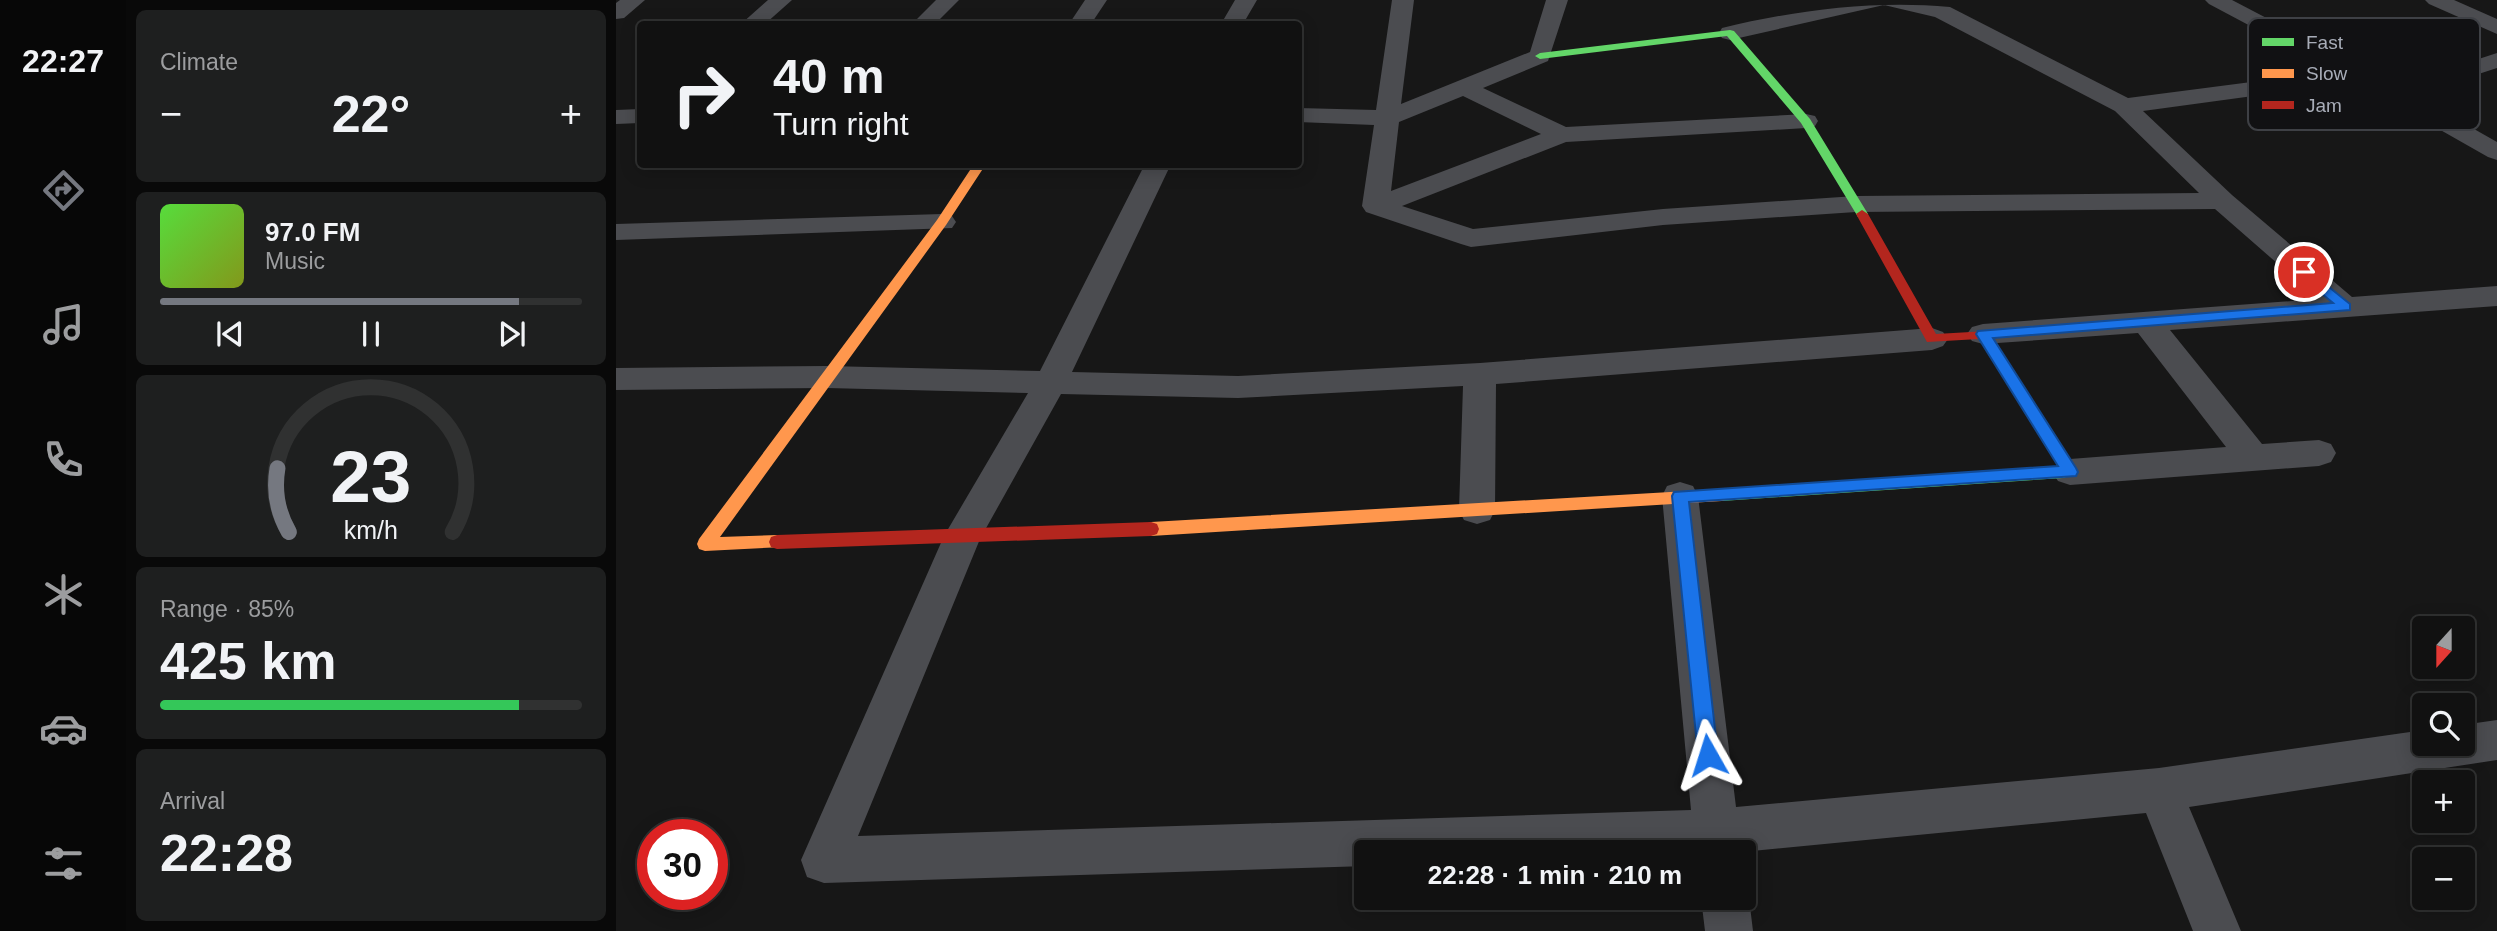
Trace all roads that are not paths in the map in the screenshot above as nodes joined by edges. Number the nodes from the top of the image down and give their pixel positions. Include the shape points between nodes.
1 (634, 0) edge
2 (781, 0) edge
3 (948, 0) edge
4 (1096, 0) edge
5 (1246, 0) edge
6 (1403, 0) edge
7 (1557, 0) edge
8 (1877, 0) edge
9 (1891, 0) edge
10 (2216, 0) edge
11 (2435, 0) edge
12 (616, 12) edge
13 (2251, 18) edge
14 (2476, 18) edge
15 (2480, 20) edge
16 (756, 21) edge
17 (926, 21) edge
18 (1082, 21) edge
19 (1234, 21) edge
20 (2497, 27) edge
21 (1730, 33) junction
22 (1540, 55) junction
23 (2497, 60) edge
24 (2480, 66) edge
25 (1463, 87) junction
26 (2248, 90) edge
27 (2124, 106) junction
28 (1302, 115) edge
29 (637, 116) edge
30 (616, 117) edge
31 (1388, 118) junction
32 (1807, 121) junction
33 (2458, 130) edge
34 (1562, 135) junction
35 (2497, 152) edge
36 (977, 168) edge
37 (1156, 168) edge
38 (2222, 201) junction
39 (1856, 204) junction
40 (1376, 206) junction
41 (942, 222) junction
42 (616, 232) edge
43 (2497, 296) edge
44 (2345, 307) junction
45 (2146, 322) junction
46 (1983, 334) junction
47 (1932, 339) junction
48 (1480, 374) junction
49 (827, 377) junction
50 (616, 379) edge
51 (1051, 382) junction
52 (2319, 453) dead end
53 (2253, 457) junction
54 (2070, 472) junction
55 (1680, 496) junction
56 (1477, 510) junction
57 (963, 536) junction
58 (2497, 740) edge
59 (2160, 790) junction
60 (1717, 840) edge
61 (1734, 840) edge
62 (1354, 849) edge
63 (1726, 910) edge
64 (1729, 931) edge
65 (2217, 931) edge

1 - 12 street
2 - 16 street
3 - 17 street
4 - 18 street
5 - 19 street
6 - 31 street
7 - 22 street
8 - 21 street
9 - 27 street via 1942,12
10 - 13 street
11 - 14 street
15 - 20 street
21 - 22 street
21 - 32 street
22 - 25 street
23 - 24 street
25 - 31 street
25 - 34 street
26 - 27 street
27 - 38 street
28 - 31 street
29 - 30 street
31 - 40 street
32 - 34 street
32 - 39 street
33 - 35 street
34 - 40 street
36 - 41 street
37 - 51 street
38 - 39 street
38 - 44 street
39 - 40 street via 1663,217 1471,238
39 - 47 street
41 - 42 street
41 - 49 street
43 - 44 street
44 - 45 street
45 - 46 street
45 - 53 street
46 - 47 street
46 - 54 street
47 - 48 street
48 - 51 street via 1238,387
48 - 56 street
49 - 50 street
49 - 51 street
49 - 57 street via 705,544
51 - 57 street
52 - 53 street
53 - 54 street
54 - 55 street
55 - 56 street
55 - 60 street
56 - 57 street via 1224,527
57 - 62 street via 824,860
58 - 59 street
59 - 61 street
59 - 65 street
63 - 64 street

